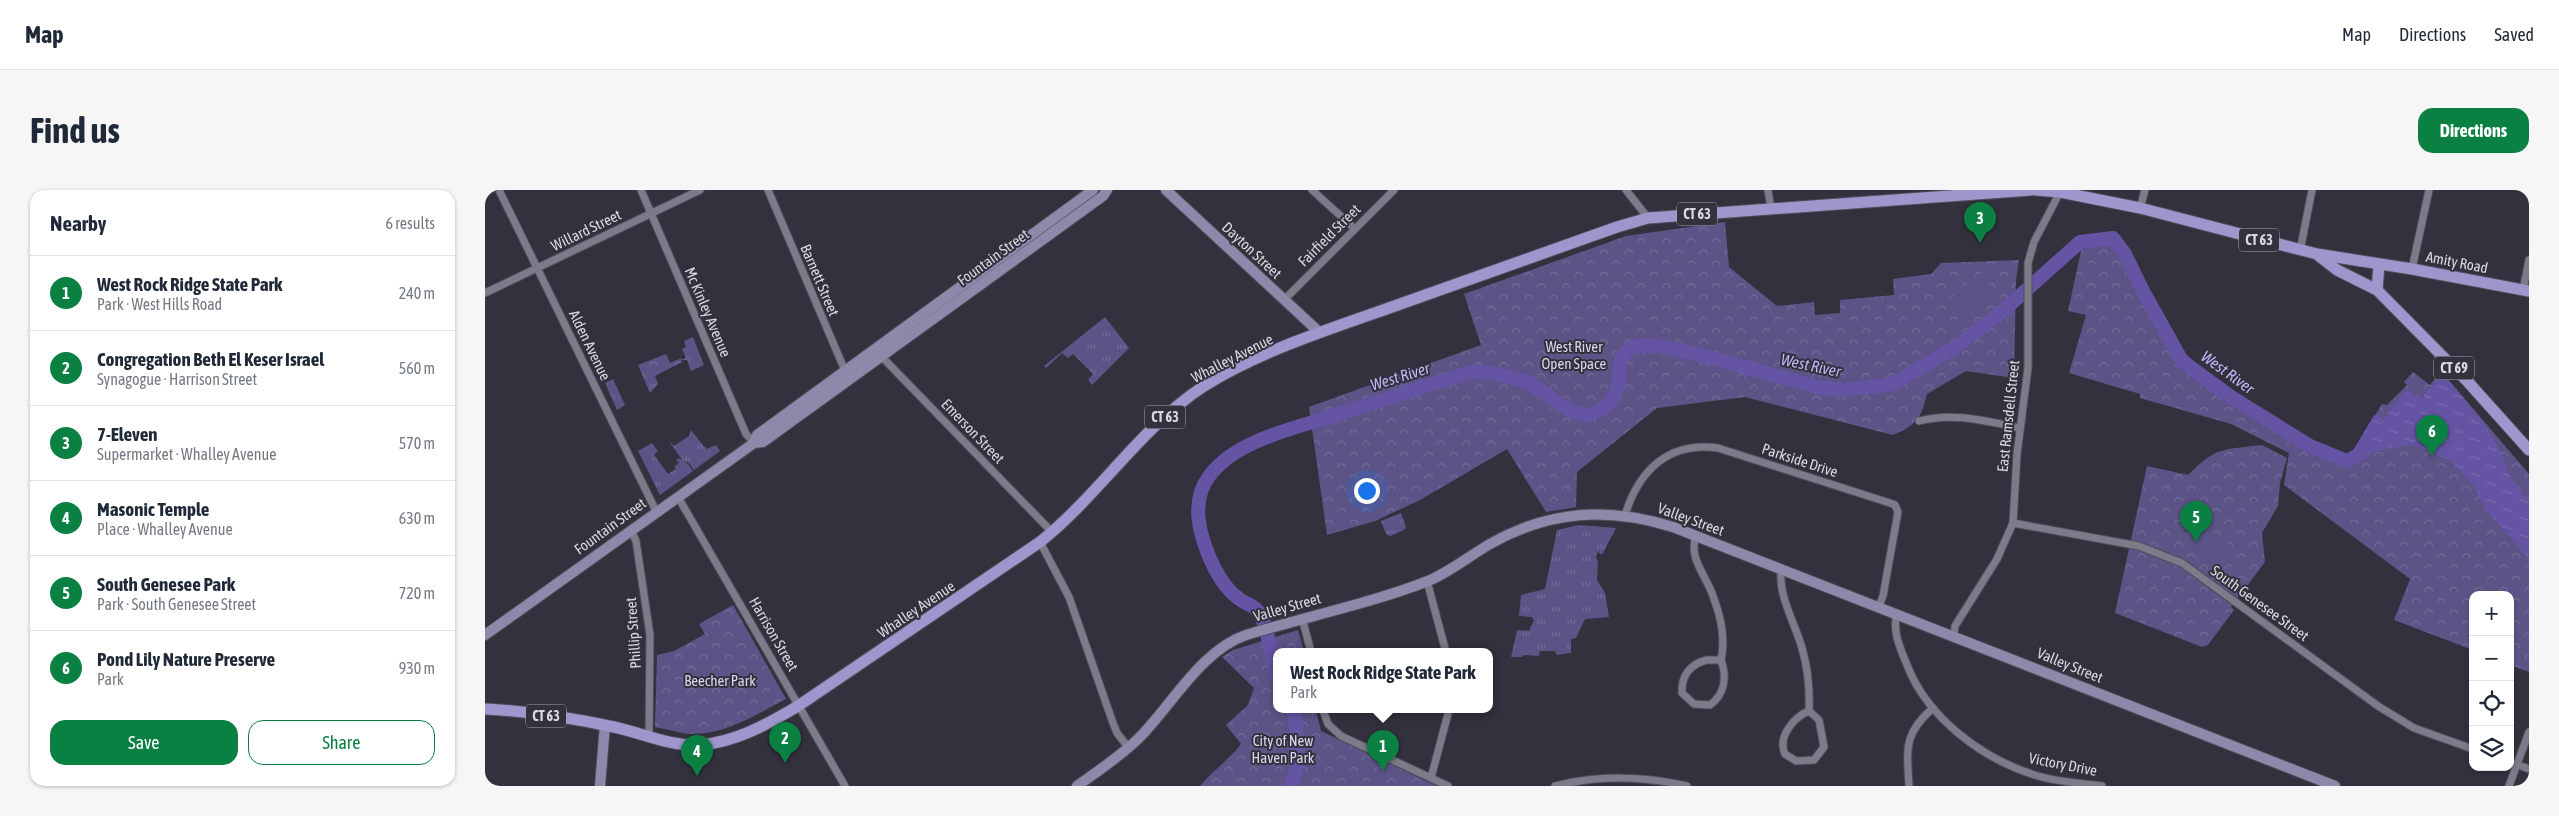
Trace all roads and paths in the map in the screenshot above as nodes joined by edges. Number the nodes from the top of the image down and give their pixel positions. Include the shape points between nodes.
1 (499, 190) edge
2 (641, 190) edge
3 (699, 190) edge
4 (768, 190) edge
5 (1093, 190) edge
6 (1107, 190) edge
7 (1166, 190) edge
8 (1312, 190) edge
9 (1394, 190) edge
10 (1626, 190) edge
11 (1768, 190) edge
12 (2031, 190) edge
13 (2036, 190) edge
14 (2145, 190) edge
15 (2312, 190) edge
16 (2429, 190) edge
17 (2060, 191) edge
18 (1946, 194) edge
19 (2140, 208) junction
20 (1771, 209) junction
21 (651, 214) junction
22 (1648, 218) junction
23 (1355, 228) junction
24 (1040, 235) junction
25 (2300, 251) junction
26 (2317, 254) junction
27 (2529, 260) edge
28 (2379, 265) junction
29 (538, 269) junction
30 (2412, 269) junction
31 (2377, 290) junction
32 (2526, 291) edge
33 (485, 293) edge
34 (1284, 300) junction
35 (1319, 332) junction
36 (878, 352) junction
37 (847, 375) junction
38 (1919, 421) dead end
39 (2020, 428) junction
40 (754, 443) junction
41 (2529, 450) edge
42 (678, 497) junction
43 (656, 511) junction
44 (1625, 515) junction
45 (2013, 523) junction
46 (631, 530) junction
47 (1052, 532) junction
48 (1696, 536) junction
49 (1040, 542) junction
50 (1782, 569) junction
51 (1427, 581) junction
52 (1879, 606) junction
53 (1897, 613) junction
54 (1302, 618) junction
55 (1953, 635) junction
56 (485, 636) edge
57 (1310, 648) edge
58 (1444, 648) edge
59 (1721, 660) junction
60 (799, 706) junction
61 (485, 707) edge
62 (1933, 708) junction
63 (1809, 711) junction
64 (1324, 713) edge
65 (1448, 713) edge
66 (605, 725) junction
67 (2529, 732) edge
68 (649, 736) junction
69 (1128, 748) junction
70 (2469, 748) edge
71 (2514, 763) edge
72 (2529, 769) edge
73 (2512, 771) edge
74 (1431, 778) junction
75 (1648, 783) edge
76 (600, 786) edge
77 (845, 786) edge
78 (1077, 786) edge
79 (1448, 786) edge
80 (1555, 786) edge
81 (1687, 786) edge
82 (1909, 786) edge
83 (2102, 786) edge
84 (2335, 786) edge
85 (2509, 786) edge

1 - 29 street, Alden Avenue
2 - 21 street, Mc Kinley Avenue
3 - 21 street, Willard Street
4 - 37 street, Barnett Street
5 - 24 street, Fountain Street
6 - 24 street, Fountain Street via 1103,196
7 - 34 street, Dayton Street
8 - 23 street
9 - 23 street, Fairfield Street
10 - 22 street
11 - 20 street
12 - 18 main road, Whalley Avenue / CT 63
13 - 17 main road, CT 63
14 - 19 street
15 - 25 street
16 - 30 street
17 - 19 main road, CT 63
17 - 39 street, East Ramsdell Street via 2034,242 2027,275 2028,368
18 - 20 main road, Whalley Avenue / CT 63
19 - 25 main road, CT 63
20 - 22 main road, Whalley Avenue / CT 63
21 - 29 street, Willard Street
21 - 40 street, Mc Kinley Avenue via 746,434
22 - 35 main road, Whalley Avenue / CT 63
23 - 34 street, Fairfield Street
24 - 36 street, Fountain Street
25 - 26 main road, CT 63
26 - 28 main road, CT 63
26 - 31 main road, CT 63 via 2337,270
27 - 32 street
28 - 30 main road, Amity Road / CT 63
28 - 31 main road
29 - 33 street, Willard Street
29 - 43 street, Alden Avenue
30 - 32 main road, Amity Road / CT 63
31 - 41 main road, CT 69 via 2468,382
34 - 35 street, Dayton Street
35 - 47 main road, Whalley Avenue / CT 63 via 1245,364 1180,403
36 - 37 street, Fountain Street
36 - 47 street, Emerson Street
37 - 40 street, Fountain Street via 763,442
38 - 39 street via 1935,416 1965,416
39 - 45 street, East Ramsdell Street
40 - 42 street, Fountain Street
42 - 43 street, Fountain Street
42 - 60 street, Harrison Street
43 - 46 street, Fountain Street
44 - 48 street, Valley Street via 1655,521
44 - 51 street, Valley Street via 1605,513 1569,517 1520,529
44 - 52 street, Parkside Drive via 1639,484 1659,460 1678,450 1698,447 1718,448 1890,503 1898,512
45 - 55 street, East Ramsdell Street via 1997,559 1955,626
45 - 70 street, South Genesee Street via 2139,546 2181,563 2378,706 2414,728
46 - 56 street, Fountain Street
46 - 68 street, Phillip Street via 636,541 650,636
47 - 49 main road, Whalley Avenue / CT 63
48 - 50 street, Valley Street
48 - 59 street via 1693,554 1713,595 1723,628
49 - 60 main road, Whalley Avenue / CT 63
49 - 69 street via 1069,597 1117,733
50 - 52 street, Valley Street
50 - 63 street via 1780,584 1807,669
51 - 54 street, Valley Street
51 - 58 street
52 - 53 street, Valley Street
53 - 55 street, Valley Street
53 - 62 street, Victory Drive via 1895,631 1901,652 1909,672
54 - 57 street
54 - 69 street, Valley Street via 1226,643
55 - 84 street, Valley Street
59 - 59 street via 1701,662 1684,676 1682,693 1694,704 1710,705 1721,694 1725,675
60 - 68 main road, Whalley Avenue / CT 63 via 745,734 713,743 688,745
60 - 77 street, Harrison Street
61 - 66 main road, Whalley Avenue / CT 63
62 - 82 street via 1914,726 1908,740
62 - 83 street, Victory Drive via 1968,740 2010,766 2040,776
63 - 63 street via 1819,720 1824,747 1814,760 1796,761 1785,754 1782,742 1796,719
64 - 74 street via 1328,724 1341,736
65 - 74 street
66 - 68 main road, Whalley Avenue / CT 63
66 - 76 street
67 - 71 street
69 - 78 street, Valley Street
71 - 72 street
73 - 85 street
74 - 79 street
75 - 80 street via 1606,778
75 - 81 street

